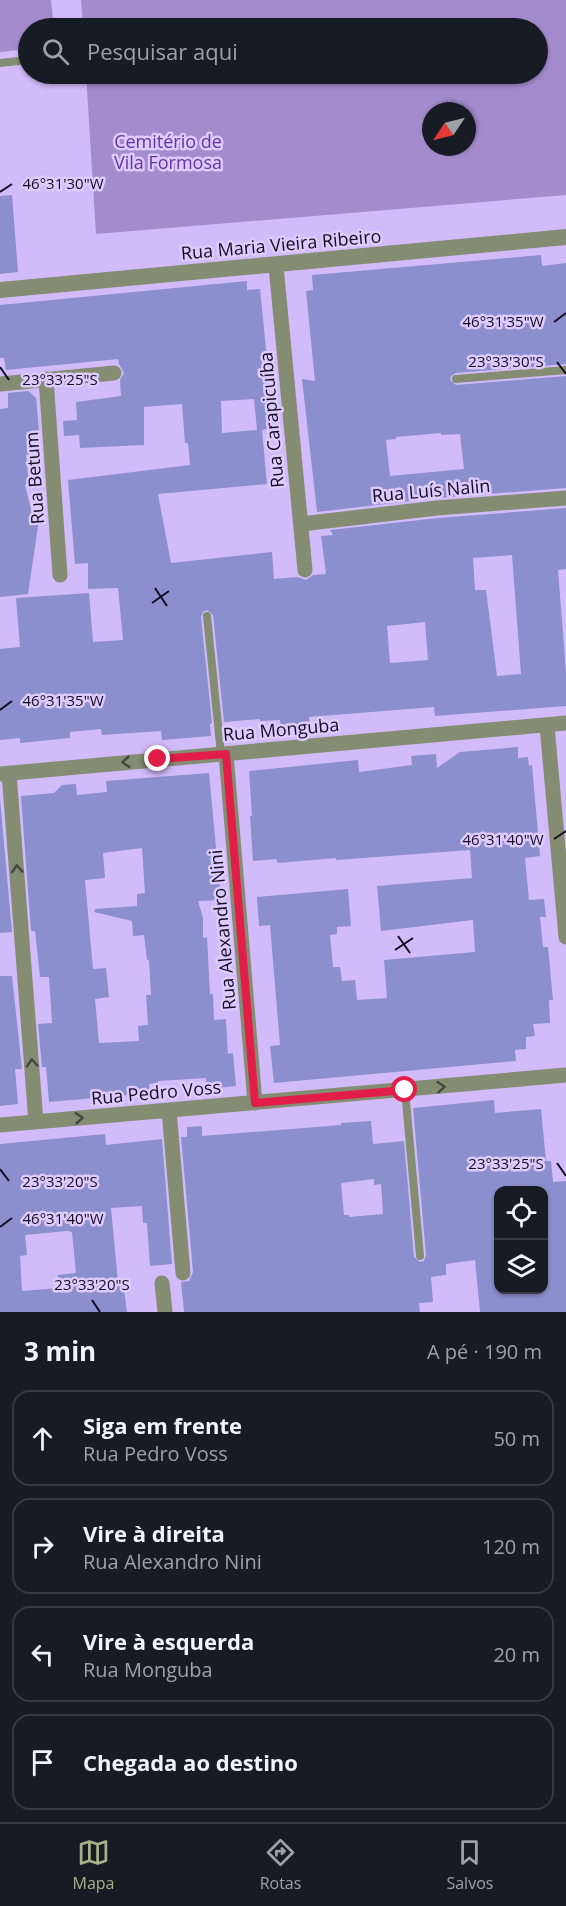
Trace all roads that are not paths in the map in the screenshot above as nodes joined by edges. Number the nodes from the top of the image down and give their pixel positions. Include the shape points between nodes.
1 (18, 61) edge
2 (0, 63) edge
3 (566, 237) edge
4 (276, 266) junction
5 (0, 291) edge
6 (566, 370) edge
7 (114, 373) dead end
8 (46, 379) junction
9 (456, 379) dead end
10 (0, 384) edge
11 (566, 498) edge
12 (301, 524) junction
13 (305, 570) dead end
14 (60, 575) dead end
15 (207, 616) dead end
16 (566, 723) edge
17 (547, 726) junction
18 (223, 754) junction
19 (5, 774) edge
20 (566, 937) edge
21 (566, 1075) edge
22 (405, 1090) junction
23 (255, 1103) junction
24 (169, 1110) junction
25 (36, 1122) junction
26 (0, 1125) edge
27 (420, 1256) dead end
28 (183, 1273) dead end
29 (162, 1283) dead end
30 (165, 1312) edge

1 - 2 lane
3 - 4 street, Rua Maria Vieira Ribeiro
4 - 5 street, Rua Maria Vieira Ribeiro
4 - 12 street, Rua Carapicuíba
6 - 9 lane
7 - 8 street
8 - 10 street
8 - 14 street, Rua Betum
11 - 12 street, Rua Luís Nalin
12 - 13 street, Rua Carapicuíba
15 - 18 lane
16 - 17 street, Rua Monguba
17 - 18 street, Rua Monguba
17 - 20 street
18 -> 19 street, Rua Monguba
18 - 23 street, Rua Alexandro Nini
25 -> 19 street
22 -> 21 street, Rua Pedro Voss
22 - 23 street, Rua Pedro Voss
22 - 27 lane
23 - 24 street, Rua Pedro Voss
25 -> 24 street, Rua Pedro Voss
24 - 28 street
25 - 26 street, Rua Pedro Voss
29 - 30 street

